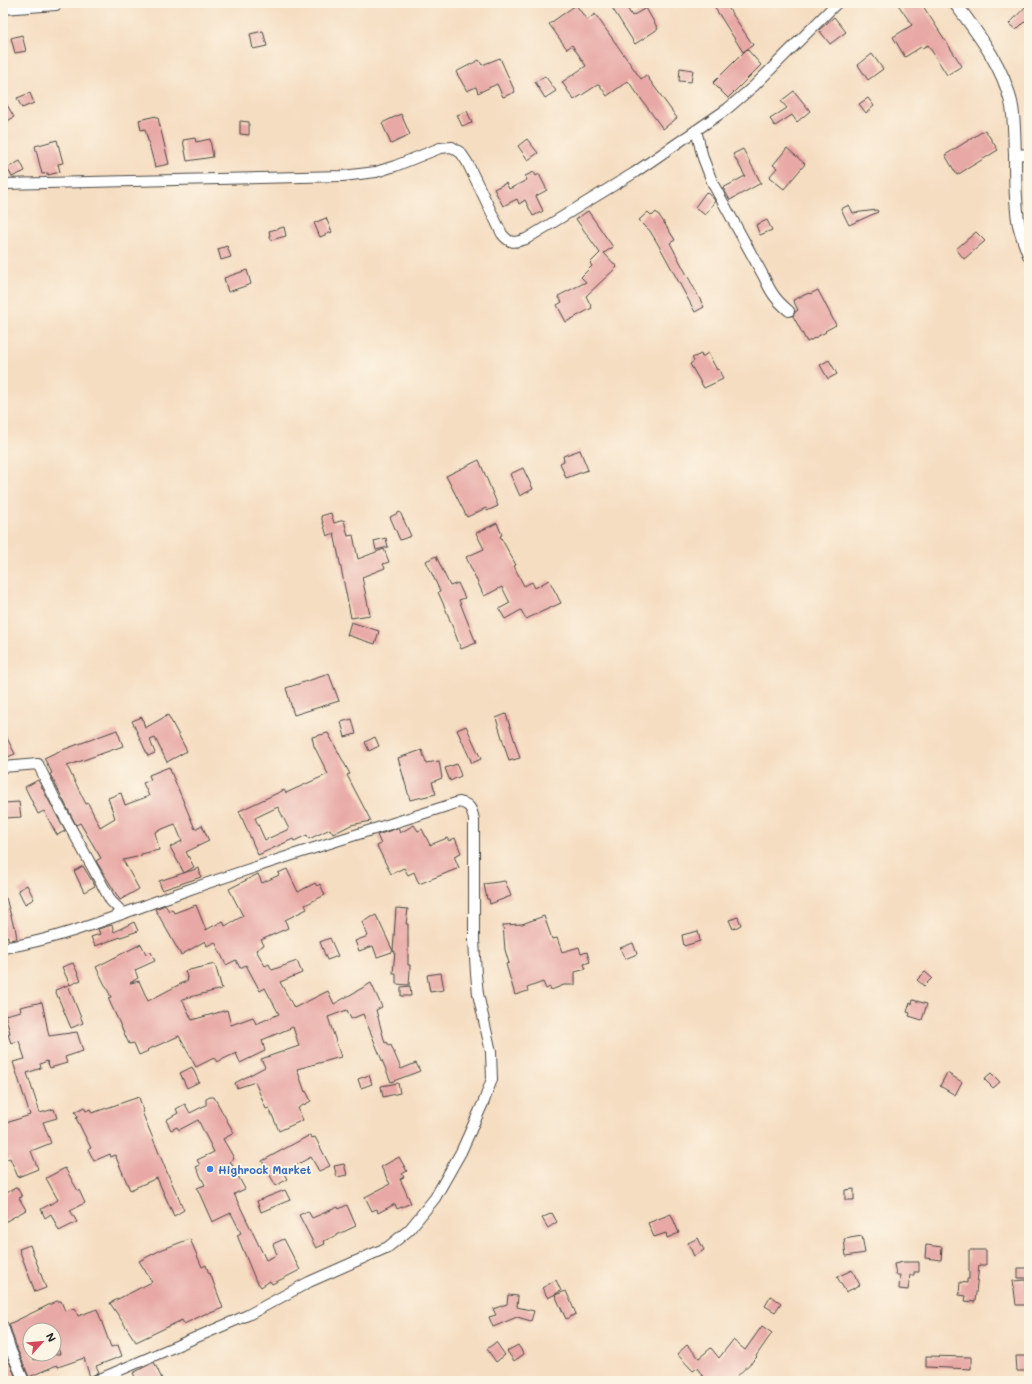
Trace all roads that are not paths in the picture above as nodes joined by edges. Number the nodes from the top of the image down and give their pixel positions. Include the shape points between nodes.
1 (837, 3) edge
2 (955, 3) edge
3 (56, 4) dead end
4 (3, 9) edge
5 (696, 130) junction
6 (1029, 154) edge
7 (1015, 155) junction
8 (3, 184) edge
9 (1029, 255) edge
10 (788, 311) dead end
11 (3, 767) edge
12 (123, 913) junction
13 (3, 948) edge
14 (3, 1326) edge
15 (24, 1381) edge
16 (95, 1381) edge

1 - 5 street via 754,86 727,109
2 - 7 street via 987,47 1004,82 1011,103
3 - 4 street
5 - 8 street via 526,239 512,242 502,234 468,162 452,147 440,148 376,172 344,176
5 - 10 street via 703,158 714,184 770,292
6 - 7 street
7 - 9 street via 1018,221
11 - 12 street via 38,764 111,901
12 - 13 street via 78,930
12 - 16 street via 458,802 467,804 471,808 474,820 476,974 491,1052 492,1080 455,1164 435,1198 399,1240 375,1254 309,1282 248,1315
14 - 15 street

